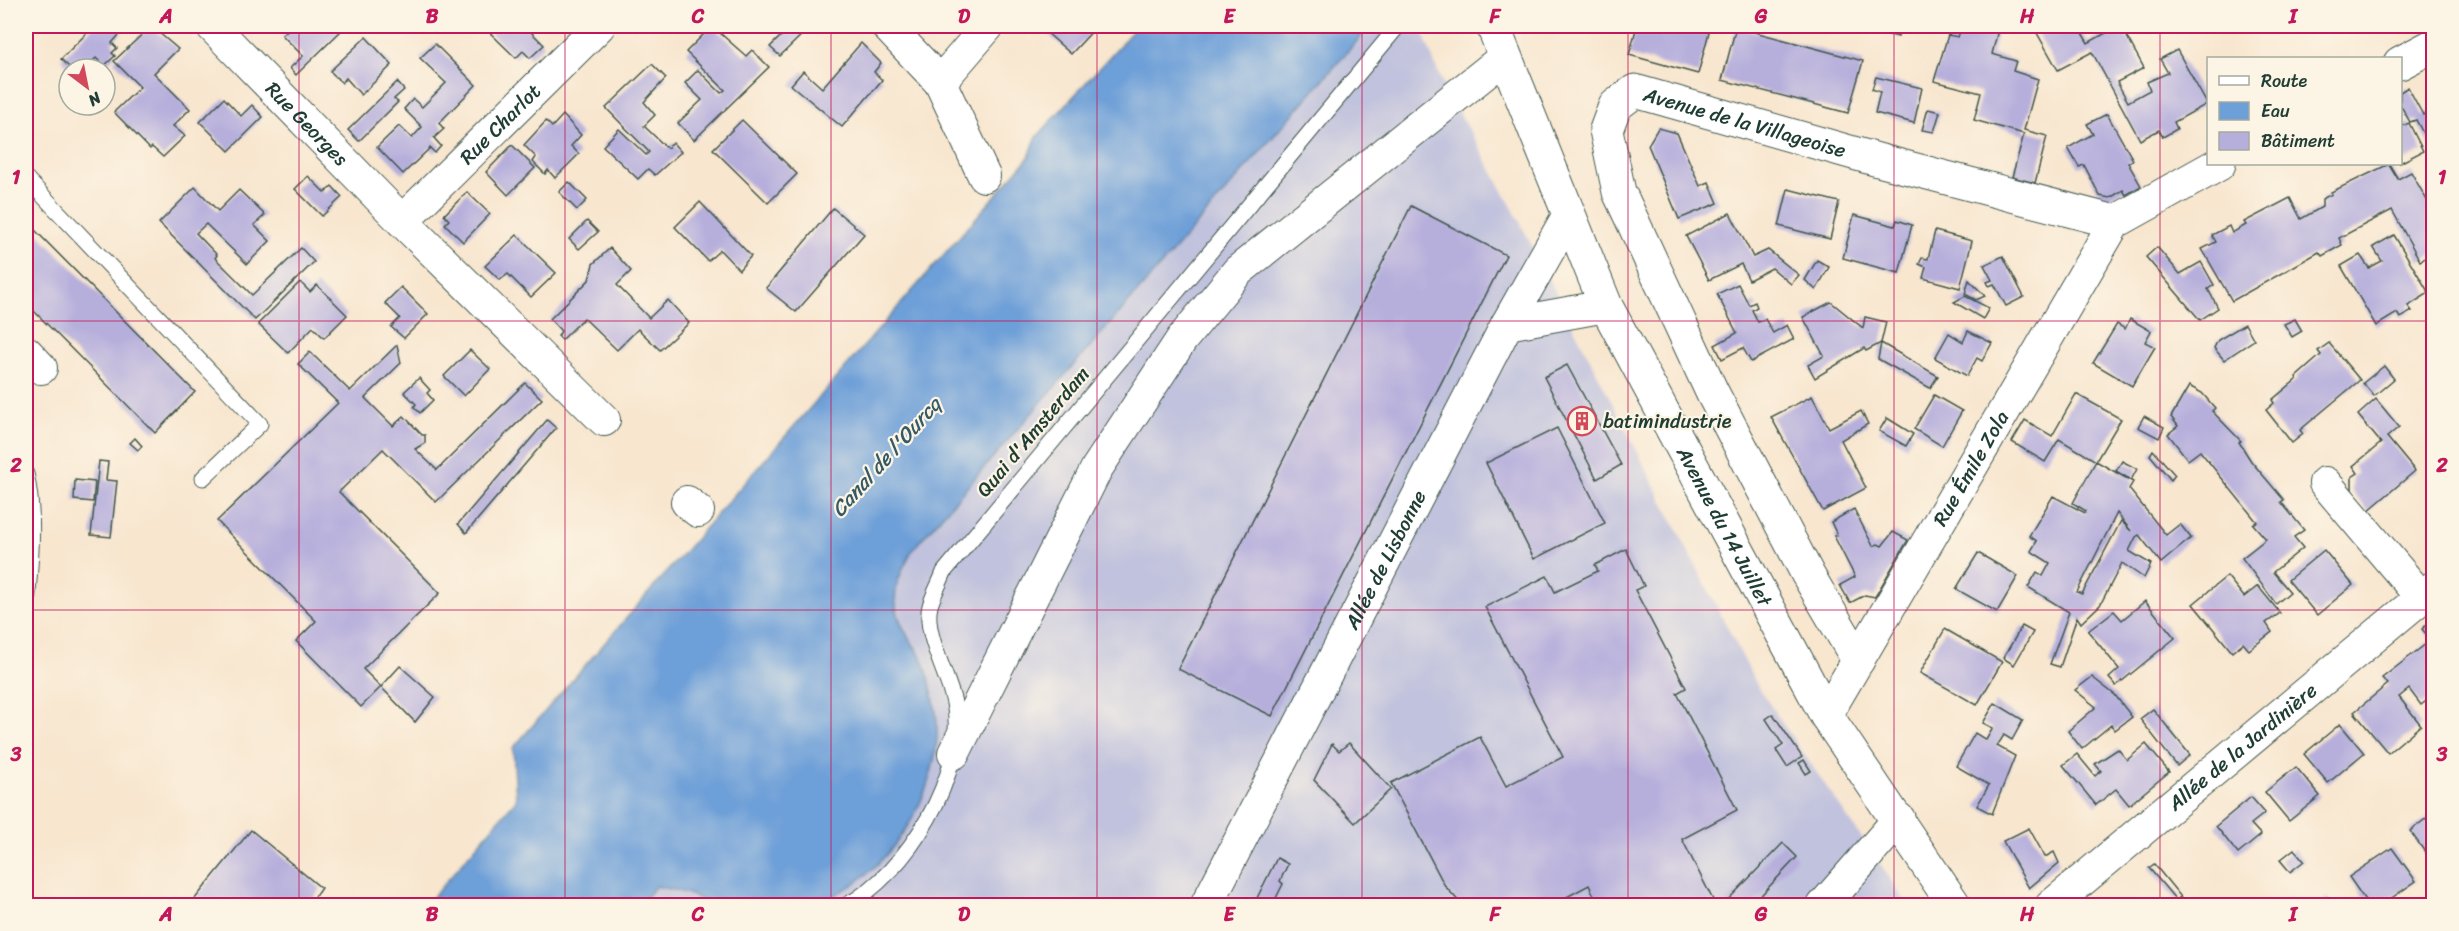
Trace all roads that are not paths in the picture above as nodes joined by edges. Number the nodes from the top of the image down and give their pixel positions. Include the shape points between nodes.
1 (212, 26) edge
2 (599, 26) edge
3 (886, 26) edge
4 (988, 26) edge
5 (1398, 26) edge
6 (1493, 26) edge
7 (2433, 45) edge
8 (1505, 57) junction
9 (2402, 62) edge
10 (940, 82) junction
11 (2217, 165) edge
12 (984, 176) dead end
13 (26, 178) edge
14 (1568, 216) junction
15 (402, 221) junction
16 (2115, 222) junction
17 (1606, 306) junction
18 (1507, 324) junction
19 (604, 420) dead end
20 (26, 474) edge
21 (203, 478) dead end
22 (2325, 483) dead end
23 (2427, 592) edge
24 (26, 619) edge
25 (1858, 660) junction
26 (1826, 714) junction
27 (954, 753) junction
28 (1899, 819) junction
29 (845, 906) edge
30 (1206, 906) edge
31 (1823, 906) edge
32 (1955, 906) edge
33 (2051, 906) edge

1 - 15 street, Rue Georges
2 - 15 street, Rue Charlot
3 - 10 street
4 - 10 street
5 - 27 lane, Quai d'Amsterdam via 944,572 929,608 935,650 954,704
6 - 8 street, Avenue du 14 Juillet
7 - 9 street
8 - 14 street, Avenue du 14 Juillet
8 - 27 street via 1238,271 1182,339 1097,468
10 - 12 street
11 - 16 street
13 - 21 lane via 260,424
14 - 17 street, Avenue du 14 Juillet
14 - 18 street, Allée de Lisbonne
15 - 19 street, Rue Georges
16 - 25 street, Rue Émile Zola
16 - 25 street, Avenue de la Villageoise via 1635,91 1616,106 1606,130 1619,192 1712,392 1808,575
17 - 18 street
17 - 26 street, Avenue du 14 Juillet
18 - 30 street, Allée de Lisbonne
20 - 24 lane via 32,540
22 - 23 street
23 - 33 street, Allée de la Jardinière
25 - 26 street, Rue Émile Zola
26 - 28 street, Avenue du 14 Juillet
27 - 29 lane, Quai d'Amsterdam via 934,808 905,856 862,897
28 - 31 street
28 - 32 street, Avenue du 14 Juillet

